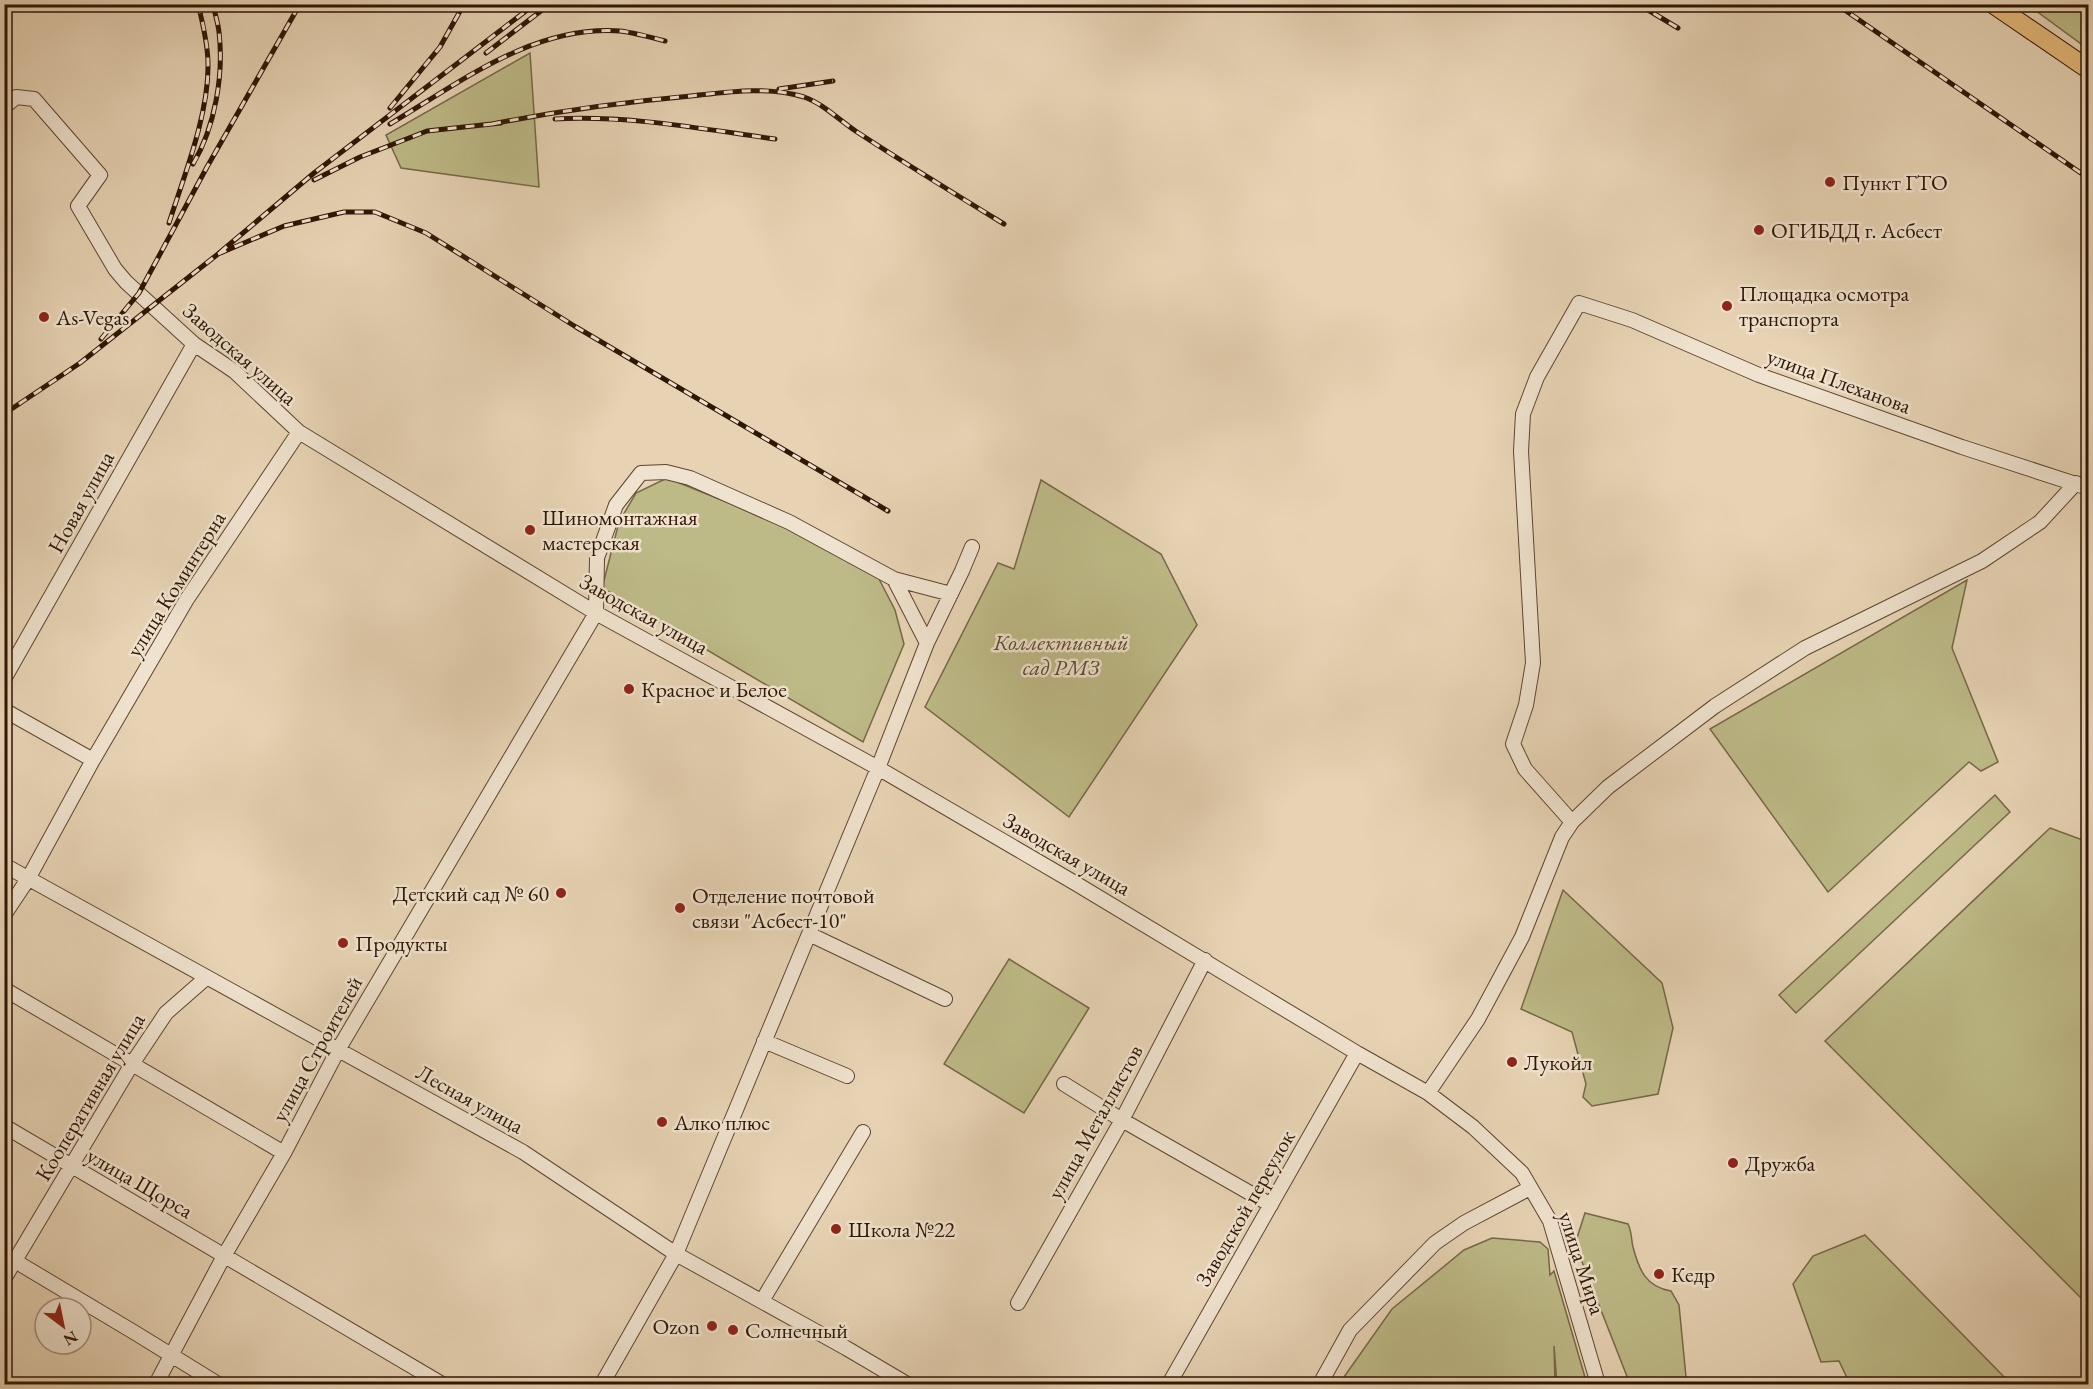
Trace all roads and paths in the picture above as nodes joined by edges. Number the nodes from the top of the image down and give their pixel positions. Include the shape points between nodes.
1 (1993, 4) edge
2 (2088, 69) edge
3 (4, 107) edge
4 (194, 344) junction
5 (299, 432) junction
6 (2082, 486) edge
7 (972, 547) dead end
8 (894, 579) junction
9 (951, 594) junction
10 (596, 613) junction
11 (927, 643) junction
12 (4, 680) edge
13 (4, 710) edge
14 (93, 760) junction
15 (878, 768) junction
16 (1572, 822) junction
17 (4, 865) edge
18 (27, 879) junction
19 (4, 915) edge
20 (809, 934) junction
21 (1204, 960) junction
22 (206, 978) junction
23 (4, 989) edge
24 (945, 999) dead end
25 (764, 1041) junction
26 (338, 1050) junction
27 (1357, 1053) junction
28 (132, 1064) junction
29 (846, 1076) dead end
30 (1064, 1084) dead end
31 (1428, 1093) junction
32 (1122, 1120) junction
33 (4, 1126) edge
34 (863, 1132) dead end
35 (284, 1153) junction
36 (72, 1167) junction
37 (1530, 1188) junction
38 (1271, 1205) junction
39 (676, 1254) junction
40 (224, 1256) junction
41 (10, 1263) edge
42 (4, 1279) edge
43 (762, 1301) junction
44 (1018, 1303) dead end
45 (172, 1356) junction
46 (156, 1384) edge
47 (218, 1384) edge
48 (442, 1384) edge
49 (602, 1384) edge
50 (907, 1384) edge
51 (1169, 1384) edge
52 (1320, 1384) edge
53 (1598, 1384) edge

1 - 2 main road
3 - 4 street, Заводская улица via 16,97 34,99 100,175 78,206 96,239 126,282
4 - 5 street, Заводская улица via 234,371
4 - 12 street, Новая улица
5 - 10 street, Заводская улица
5 - 14 street, улица Коминтерна via 187,599
6 - 16 street via 2040,522 1982,561 1805,648 1715,706 1608,787
6 - 16 street, улица Плеханова via 1759,375 1632,320 1579,303 1537,377 1523,414 1521,451 1533,663 1526,705 1513,744 1525,769
7 - 9 street
8 - 9 street
8 - 10 street via 789,522 690,478 666,472 641,473 616,505 597,558
8 - 11 street
9 - 11 street
10 - 15 street, Заводская улица
10 - 26 street, улица Строителей
11 - 15 street
13 - 14 street
14 - 18 street, улица Коминтерна
15 - 20 street
15 - 21 street, Заводская улица
16 - 31 street via 1562,837 1522,937 1478,1019
17 - 18 street, Лесная улица
18 - 19 street, улица Коминтерна
18 - 22 street, Лесная улица
20 - 24 street
20 - 25 street
21 - 27 street, Заводская улица
21 - 32 street, улица Металлистов
22 - 26 street, Лесная улица
22 - 28 street, Кооперативная улица via 166,1013
23 - 28 street
25 - 29 street
25 - 39 street
26 - 35 street, улица Строителей
26 - 39 street, Лесная улица via 523,1152
27 - 31 street, Заводская улица
27 - 38 street, Заводской переулок
28 - 35 street
28 - 36 street, Кооперативная улица
30 - 32 street
31 - 37 street, улица Мира via 1494,1146 1522,1173
32 - 38 street
32 - 44 street, улица Металлистов
33 - 36 street, улица Щорса
34 - 43 street
35 - 40 street, улица Строителей
36 - 40 street, улица Щорса
36 - 41 street, Кооперативная улица
37 - 52 street via 1435,1243 1350,1330
37 - 53 street, улица Мира via 1550,1221
38 - 51 street, Заводской переулок
39 - 43 street, Лесная улица
39 - 49 street
40 - 45 street, улица Строителей
40 - 48 street, улица Щорса
41 - 42 street, Кооперативная улица
41 - 45 street
43 - 50 street, Лесная улица
45 - 46 street, улица Строителей
45 - 47 street

